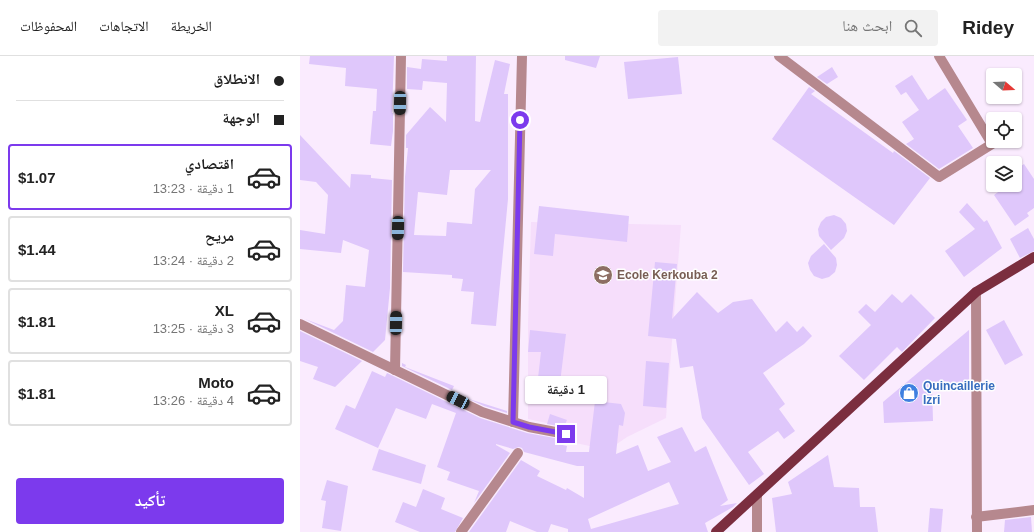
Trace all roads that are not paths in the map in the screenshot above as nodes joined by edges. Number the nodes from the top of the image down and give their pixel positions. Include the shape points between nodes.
1 (401, 56) edge
2 (522, 56) edge
3 (779, 56) edge
4 (939, 56) edge
5 (1034, 256) edge
6 (976, 292) junction
7 (300, 324) edge
8 (395, 370) junction
9 (513, 422) junction
10 (566, 434) dead end
11 (518, 453) dead end
12 (757, 495) junction
13 (1034, 510) edge
14 (976, 517) junction
15 (461, 532) edge
16 (716, 532) edge
17 (757, 532) edge
18 (977, 532) edge

1 - 8 street
2 - 9 street
3 - 4 street via 939,178 992,144
5 - 6 main road
6 - 12 main road
6 - 14 street
7 - 8 street
8 - 9 street via 482,412
9 - 10 street
11 - 15 street
12 - 16 main road
12 - 17 street
13 - 14 street
14 - 18 street

